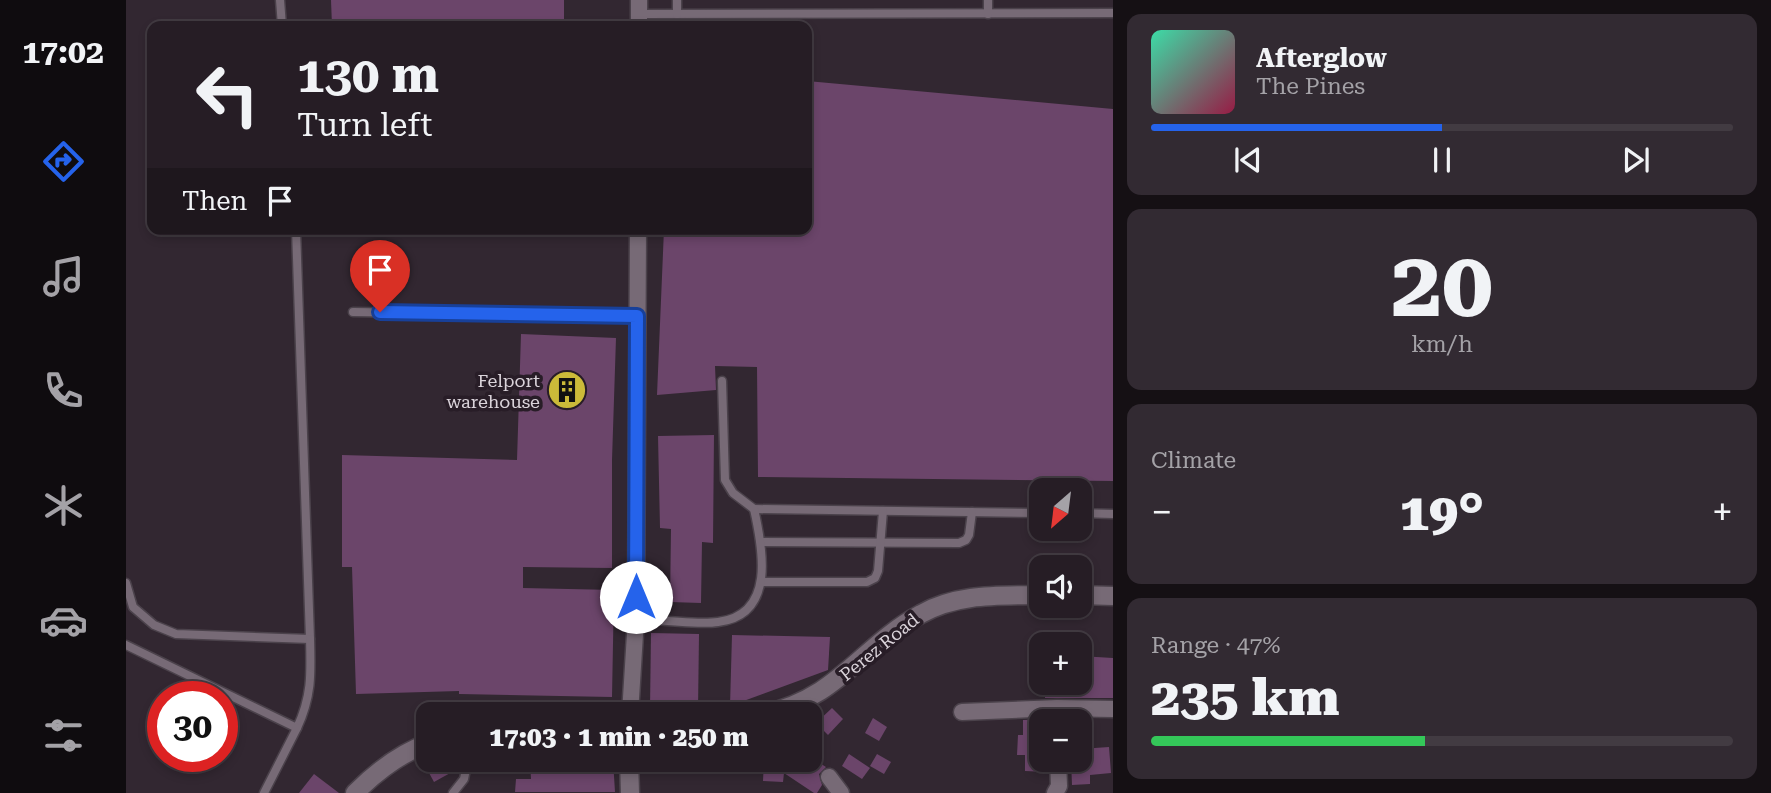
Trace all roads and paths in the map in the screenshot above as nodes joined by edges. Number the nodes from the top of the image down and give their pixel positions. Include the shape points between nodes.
1 (280, 0) edge
2 (677, 0) edge
3 (988, 0) edge
4 (639, 13) edge
5 (1113, 13) edge
6 (677, 14) junction
7 (988, 14) junction
8 (282, 21) edge
9 (296, 235) edge
10 (638, 235) edge
11 (353, 312) dead end
12 (637, 316) junction
13 (722, 381) dead end
14 (754, 509) junction
15 (883, 511) junction
16 (972, 512) junction
17 (1029, 513) edge
18 (1092, 513) edge
19 (1113, 514) edge
20 (762, 542) junction
21 (881, 543) junction
22 (762, 582) junction
23 (126, 583) edge
24 (1029, 596) edge
25 (1092, 596) edge
26 (1113, 596) edge
27 (636, 618) junction
28 (310, 639) junction
29 (126, 645) edge
30 (631, 702) edge
31 (804, 702) edge
32 (1113, 709) edge
33 (1092, 711) edge
34 (962, 712) dead end
35 (1029, 713) edge
36 (297, 728) junction
37 (416, 747) edge
38 (465, 772) edge
39 (629, 772) edge
40 (829, 777) dead end
41 (1057, 789) edge
42 (264, 793) edge
43 (355, 793) edge
44 (453, 793) edge
45 (630, 793) edge
46 (841, 793) edge
47 (1074, 793) edge

1 - 8 lane
2 - 6 lane
3 - 7 lane
4 - 6 lane
5 - 7 lane
6 - 7 lane
9 - 28 lane
10 - 12 street
11 - 12 lane
12 - 27 street
13 - 14 lane via 724,480
14 - 15 lane
14 - 20 lane
15 - 16 lane
15 - 21 lane
16 - 17 lane
16 - 21 lane via 966,540
18 - 19 lane
20 - 21 lane
20 - 22 lane
21 - 22 lane via 878,571 867,582
22 - 27 lane via 743,614 719,622
23 - 28 lane via 133,607 154,625 176,634
24 - 31 street, Perez Road via 976,596 922,612 832,685
25 - 26 street
27 - 30 street
28 - 36 lane via 312,684
29 - 36 lane
32 - 33 street
34 - 35 street
36 - 42 lane
37 - 43 street via 377,772
38 - 44 lane
39 - 45 street
40 - 46 street
41 - 47 street

